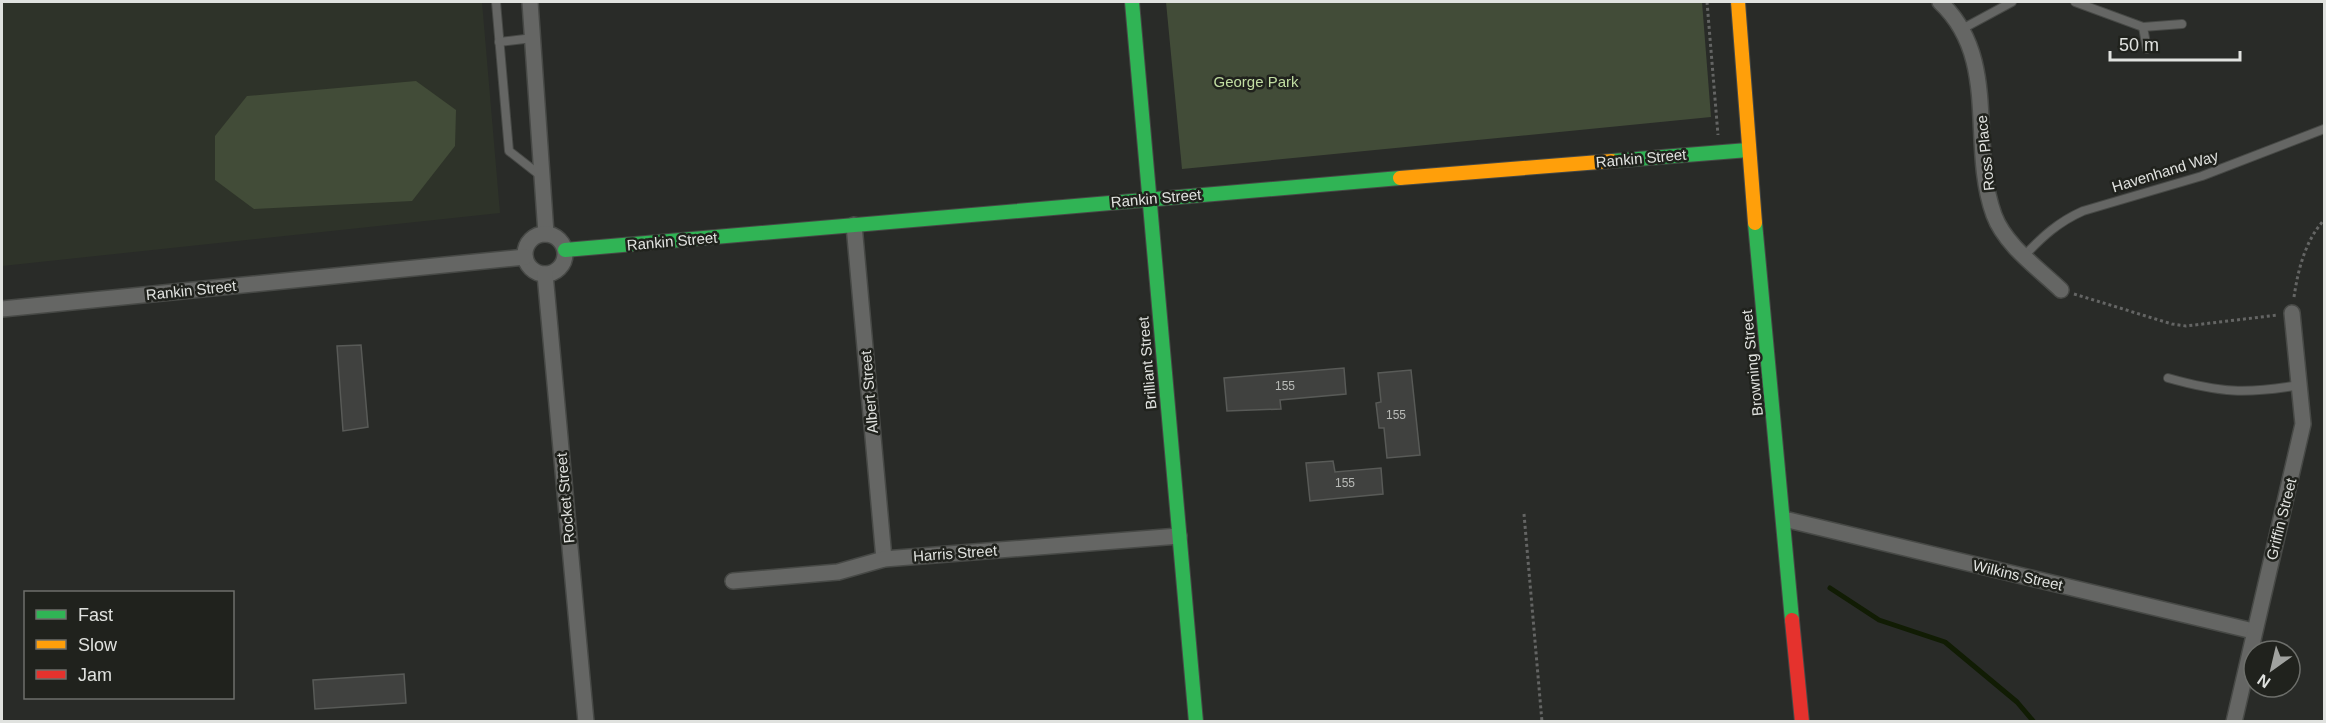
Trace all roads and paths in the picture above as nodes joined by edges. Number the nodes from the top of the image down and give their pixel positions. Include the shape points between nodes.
1 (496, 2) edge
2 (530, 2) edge
3 (1132, 2) edge
4 (1707, 2) edge
5 (1738, 2) edge
6 (1940, 2) edge
7 (2012, 2) edge
8 (2075, 2) edge
9 (2182, 24) dead end
10 (2143, 27) junction
11 (1962, 29) junction
12 (533, 38) junction
13 (499, 42) junction
14 (2147, 49) dead end
15 (2325, 129) edge
16 (1748, 150) junction
17 (1719, 152) junction
18 (542, 177) junction
19 (1149, 199) junction
20 (2325, 220) edge
21 (854, 225) junction
22 (546, 234) junction
23 (565, 250) junction
24 (2024, 256) junction
25 (525, 257) junction
26 (545, 274) junction
27 (2061, 290) joint
28 (2, 309) edge
29 (2292, 313) junction
30 (2168, 378) dead end
31 (2300, 385) junction
32 (1524, 514) dead end
33 (1784, 519) junction
34 (1179, 537) junction
35 (884, 559) junction
36 (733, 581) dead end
37 (2253, 631) junction
38 (586, 722) edge
39 (1196, 722) edge
40 (1542, 722) edge
41 (1803, 722) edge
42 (2234, 722) edge

1 - 13 lane
2 - 12 street
3 - 19 street, Brilliant Street
4 - 17 path
5 - 16 street, Browning Street
6 - 11 street, Ross Place
7 - 11 lane
8 - 10 lane
9 - 10 lane
10 - 14 lane
11 - 24 street, Ross Place via 1973,51 1987,190 1994,216
12 - 13 lane
12 - 18 street
13 - 18 lane via 509,151
15 - 24 lane, Havenhand Way via 2202,176 2064,219
16 - 17 street, Rankin Street
16 - 33 street, Browning Street
17 - 19 street, Rankin Street
18 - 22 street
19 - 21 street, Rankin Street
19 - 34 street, Brilliant Street
20 - 29 path via 2302,259
21 - 23 street, Rankin Street
21 - 35 street, Albert Street
22 - 23 street via 558,239
22 - 25 street via 530,240
23 - 26 street via 558,270
24 - 27 street, Ross Place
25 - 26 street via 534,271
25 - 28 street, Rankin Street
26 - 38 street, Rocket Street
27 - 29 path via 2186,326
29 - 31 street, Griffin Street
30 - 31 lane via 2232,392
31 - 37 street, Griffin Street via 2303,424 2299,448
32 - 40 path
33 - 37 street, Wilkins Street
33 - 41 street, Browning Street
34 - 35 street, Harris Street
34 - 39 street, Brilliant Street
35 - 36 street, Harris Street via 838,572
37 - 42 street, Griffin Street

